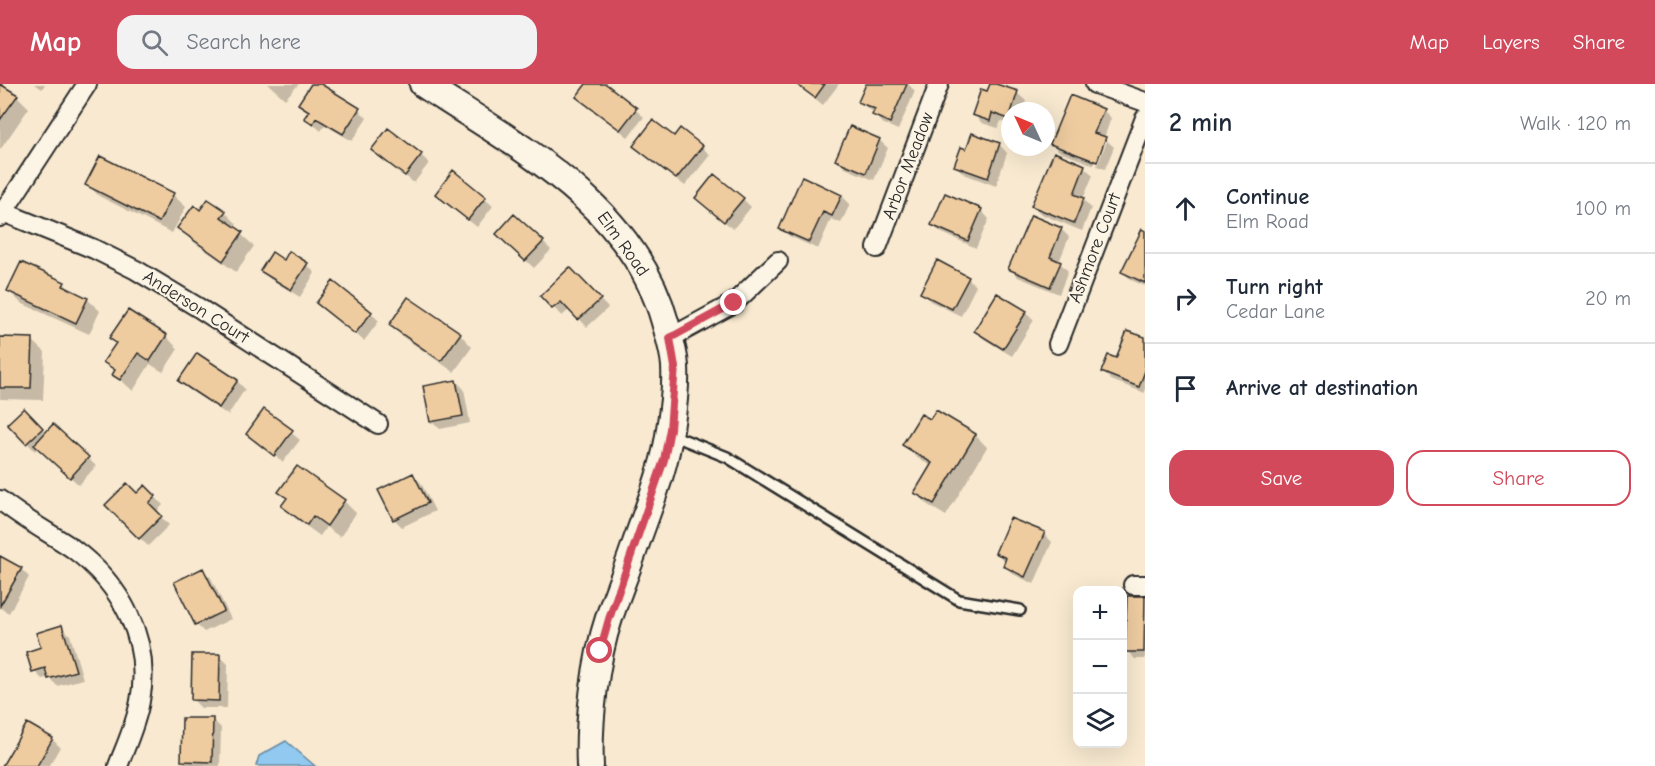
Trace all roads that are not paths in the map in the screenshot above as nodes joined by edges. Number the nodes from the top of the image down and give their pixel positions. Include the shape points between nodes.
1 (87, 84) edge
2 (423, 84) edge
3 (939, 84) edge
4 (1095, 84) edge
5 (1145, 102) edge
6 (1145, 118) edge
7 (2, 214) edge
8 (877, 248) dead end
9 (778, 261) dead end
10 (670, 338) junction
11 (1058, 344) dead end
12 (378, 424) dead end
13 (669, 434) junction
14 (0, 500) edge
15 (1020, 610) dead end
16 (118, 766) edge
17 (590, 766) edge

1 - 7 street
2 - 10 street, Elm Road via 571,184 595,205 634,253 650,280
3 - 8 street, Arbor Meadow
4 - 5 street
6 - 11 street, Ashmore Court
7 - 12 street, Anderson Court via 94,249 136,270
9 - 10 street via 734,303
10 - 13 street, Elm Road via 675,367
13 - 15 lane via 727,458 959,600
13 - 17 street, Elm Road via 664,460 600,651
14 - 16 street via 91,564 113,588 134,624 141,649 141,700

